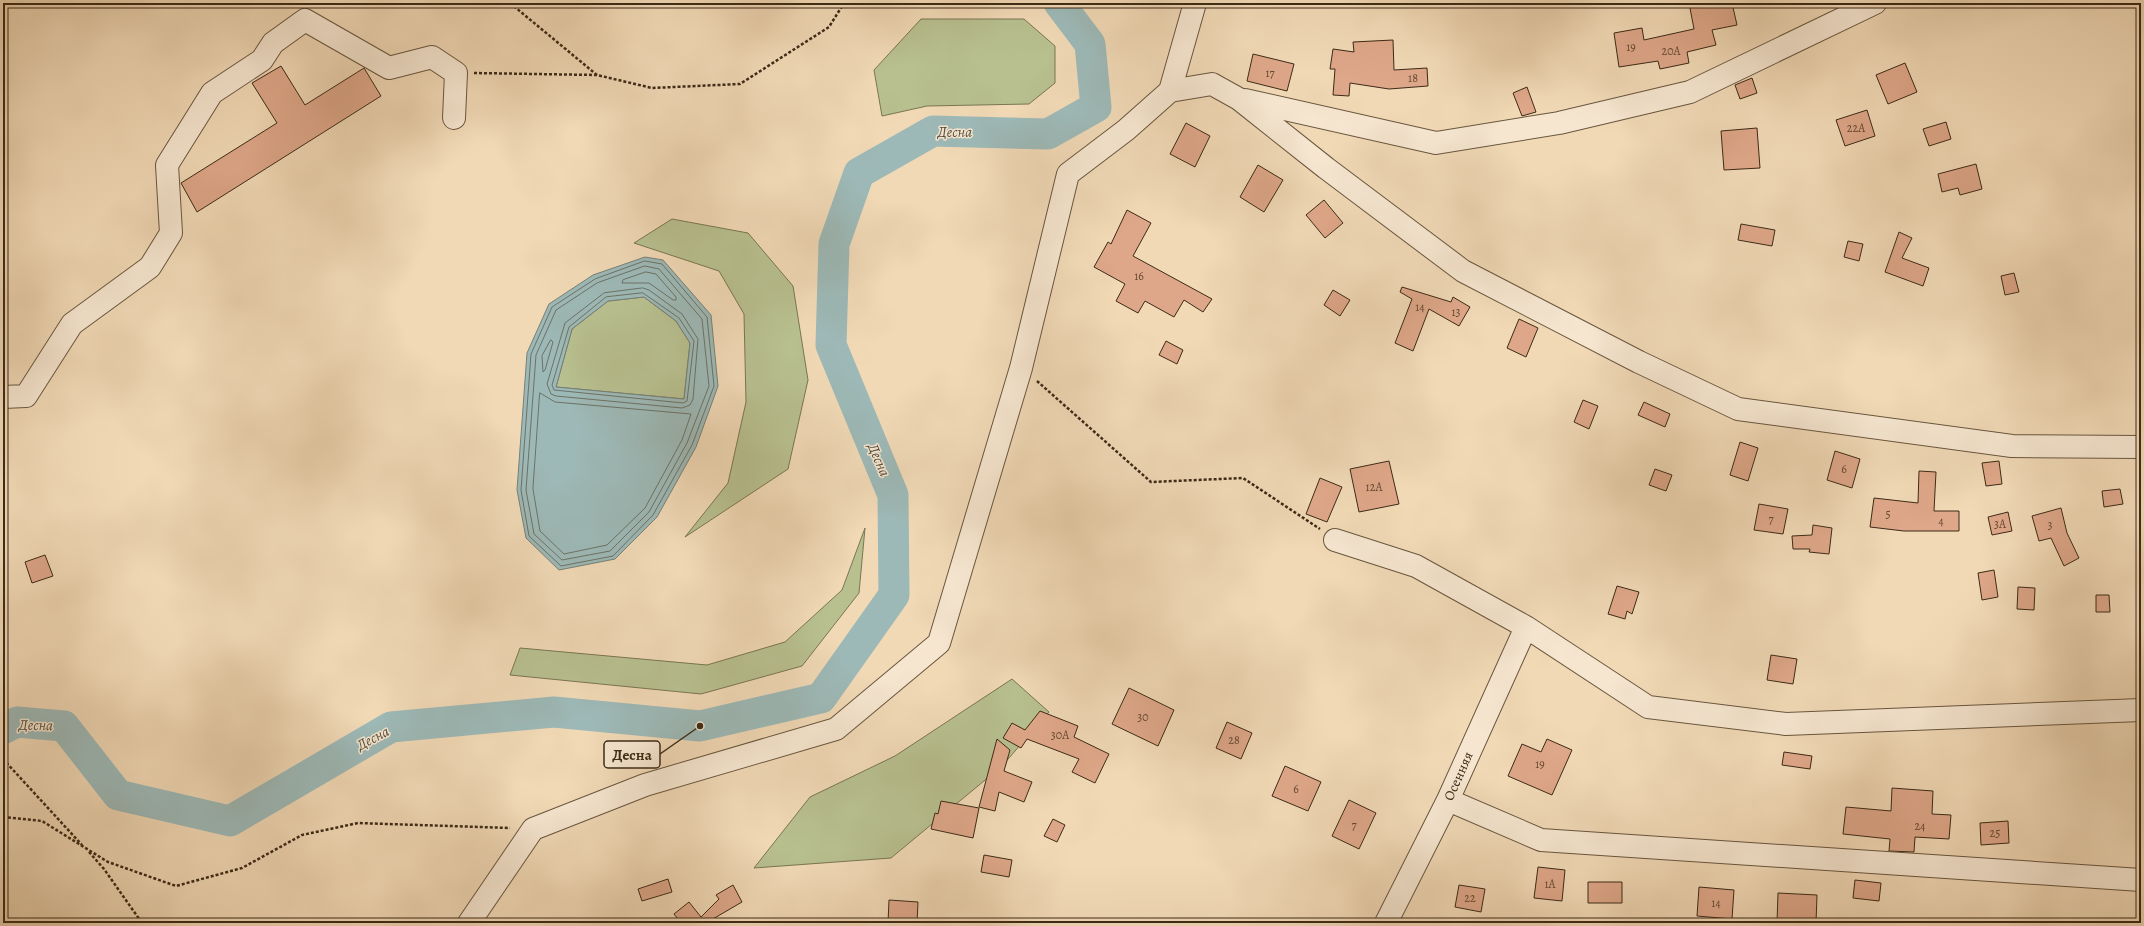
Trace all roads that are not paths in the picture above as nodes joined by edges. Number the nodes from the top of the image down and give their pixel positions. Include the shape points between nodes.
1 (1195, 3) edge
2 (1875, 3) edge
3 (1170, 91) junction
4 (1240, 99) junction
5 (454, 118) dead end
6 (3, 397) edge
7 (2141, 447) edge
8 (1335, 540) road end
9 (1526, 627) junction
10 (2141, 710) edge
11 (1448, 800) junction
12 (2141, 880) edge
13 (469, 923) edge
14 (1386, 923) edge

1 - 3 street
2 - 4 street via 1690,92 1559,123 1436,143
3 - 4 street via 1212,84
3 - 13 street via 1126,130 1068,174 1021,368 939,643 836,729 646,784 533,829
4 - 7 street via 1326,168 1463,271 1639,362 1738,409 2012,446
5 - 6 street via 456,73 432,57 389,68 305,20 273,43 262,60 212,93 167,165 171,233 150,267 72,324 26,396
8 - 9 street via 1416,566
9 - 10 street via 1648,707 1786,724
9 - 11 street, Осенняя
11 - 12 street via 1541,840
11 - 14 street, Осенняя

